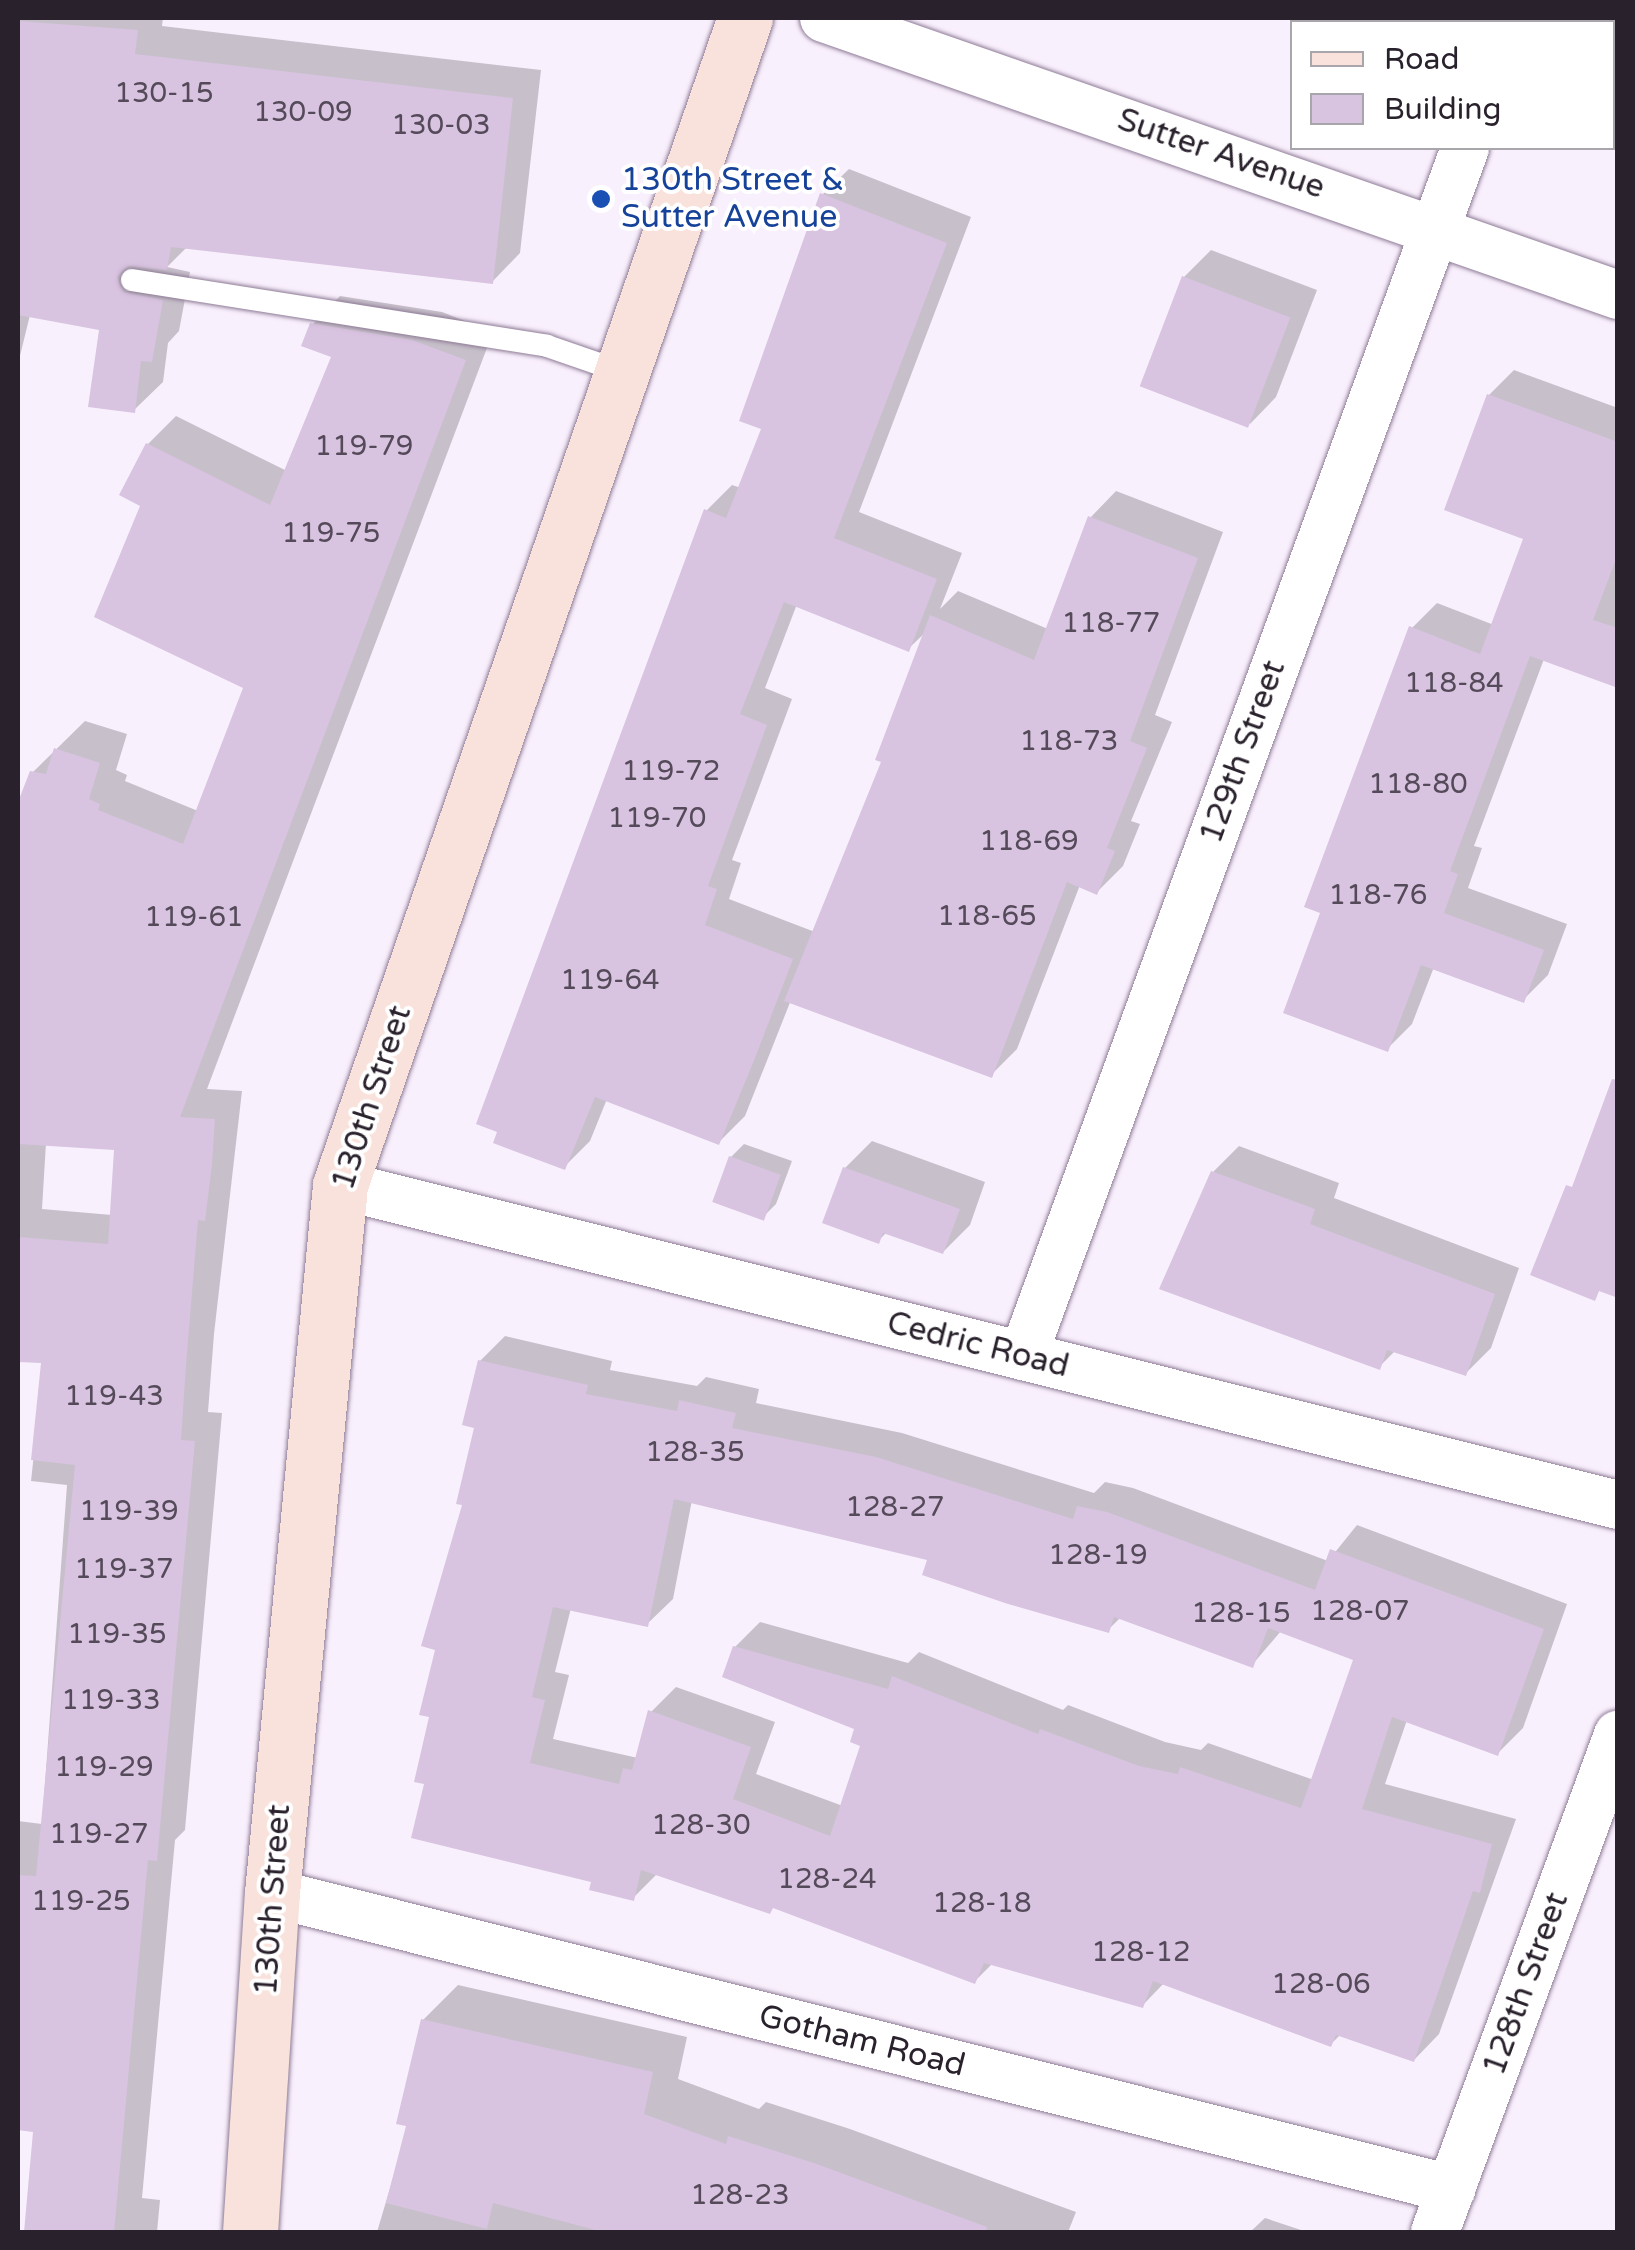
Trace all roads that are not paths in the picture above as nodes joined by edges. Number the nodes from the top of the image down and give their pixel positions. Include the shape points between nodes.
1 (745, 18) edge
2 (824, 18) edge
3 (1464, 150) edge
4 (1435, 228) junction
5 (132, 280) dead end
6 (1618, 295) edge
7 (622, 372) junction
8 (340, 1185) junction
9 (1022, 1356) junction
10 (1618, 1505) edge
11 (1618, 1735) edge
12 (272, 1893) junction
13 (1451, 2188) junction
14 (250, 2232) edge
15 (1435, 2232) edge

1 - 7 street, 130th Street
2 - 4 street, Sutter Avenue
3 - 4 street, 129th Street
4 - 6 street, Sutter Avenue
4 - 9 street, 129th Street
5 - 7 lane via 547,346
7 - 8 street, 130th Street
8 - 9 street, Cedric Road
8 - 12 street, 130th Street
9 - 10 street, Cedric Road
11 - 13 street, 128th Street
12 - 13 street, Gotham Road
12 - 14 street, 130th Street
13 - 15 street, 128th Street

